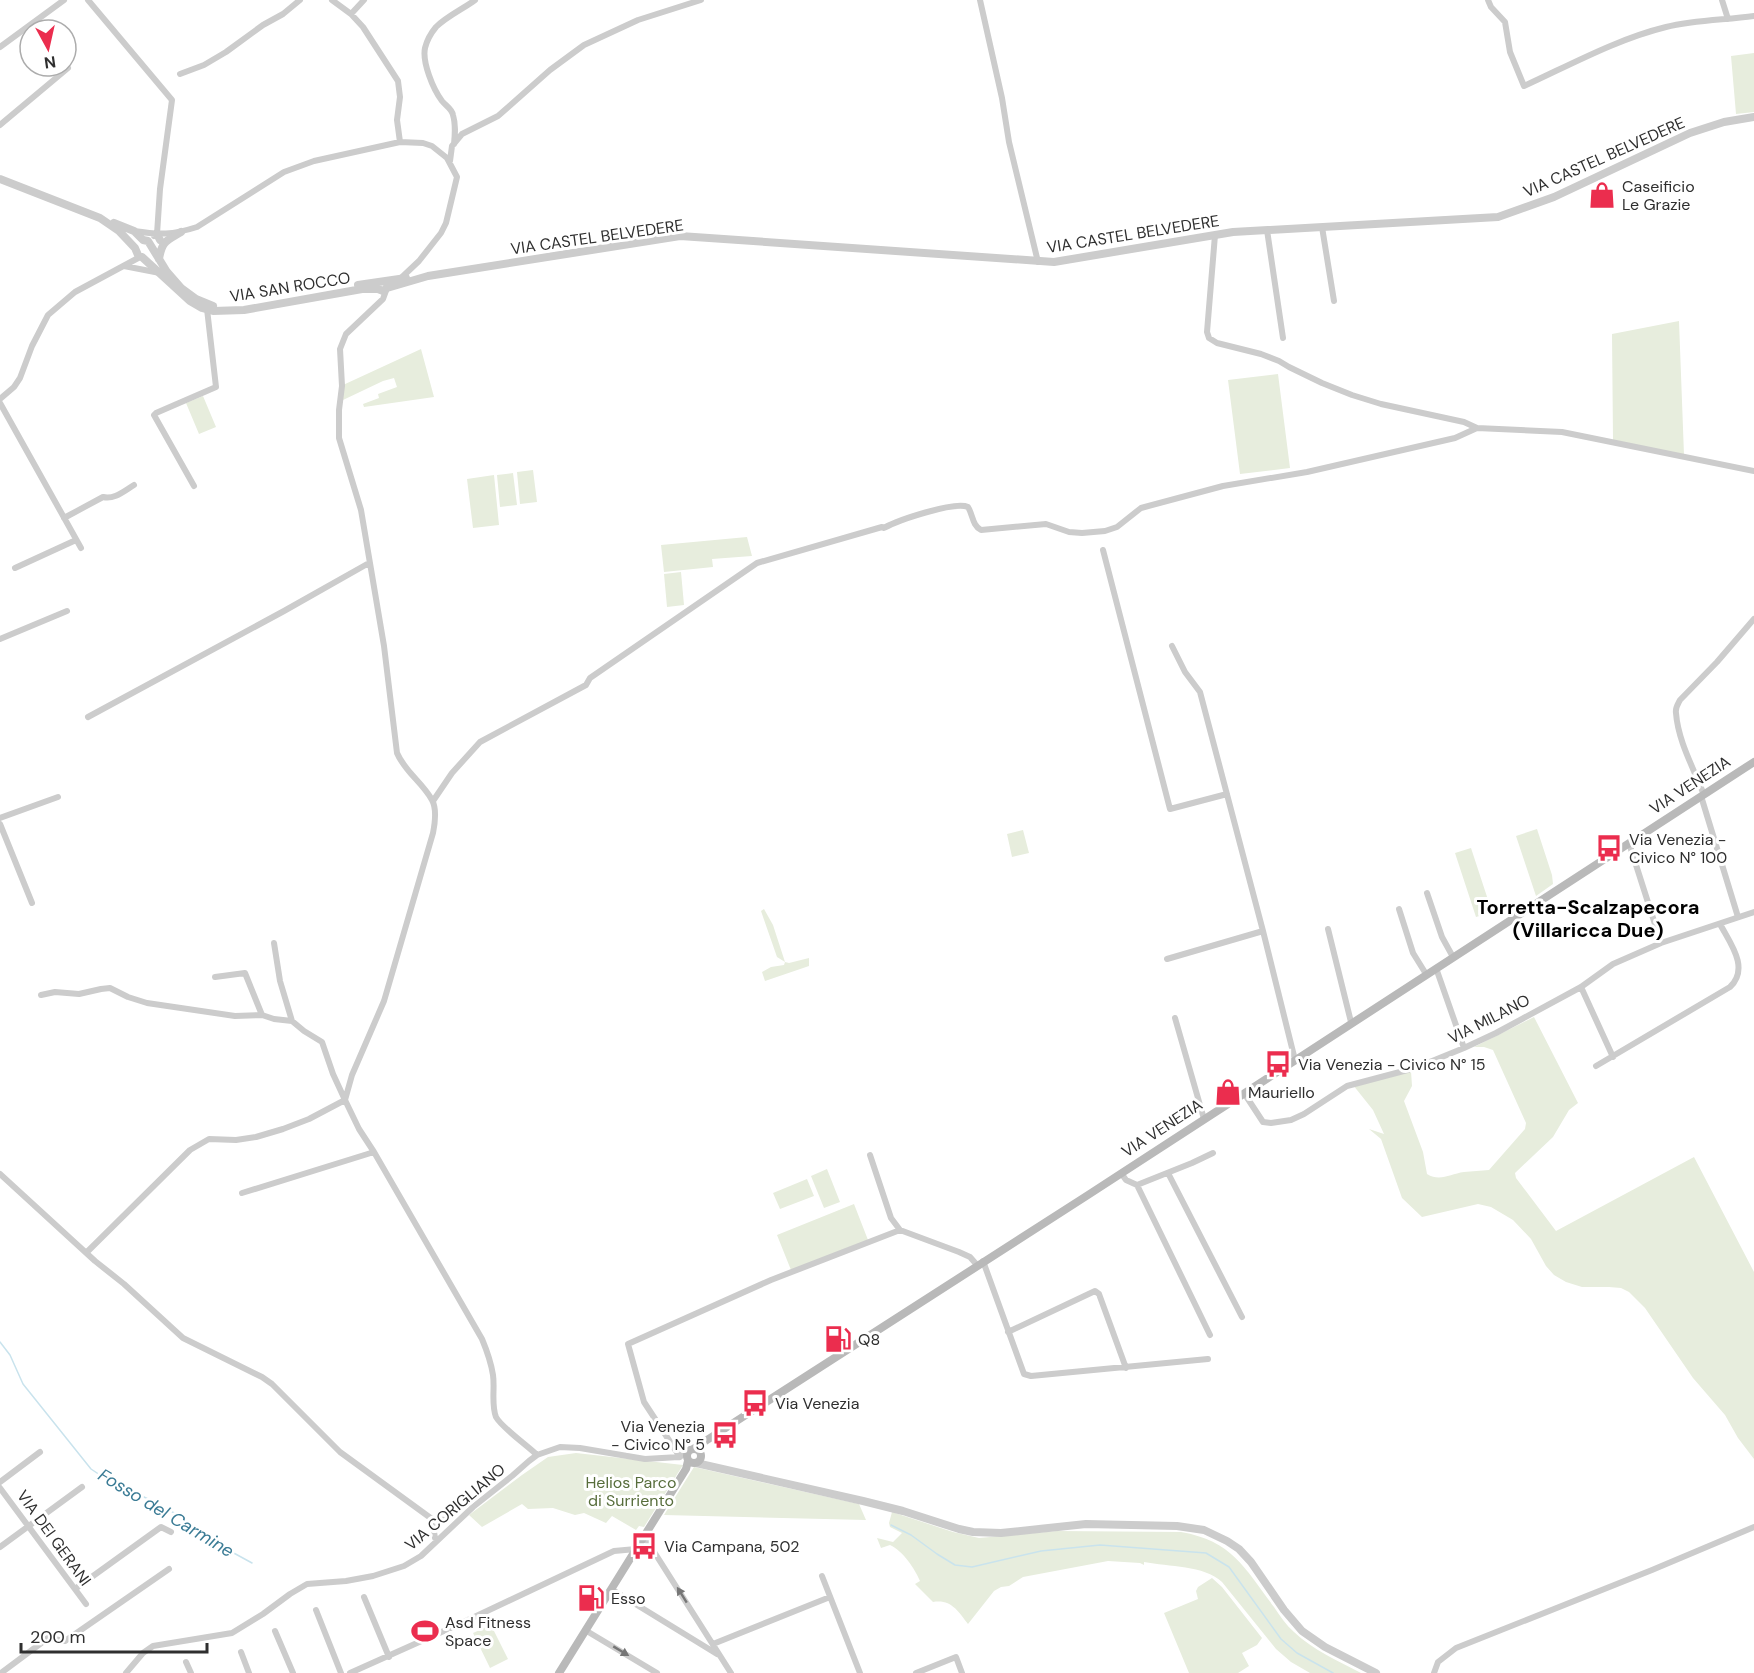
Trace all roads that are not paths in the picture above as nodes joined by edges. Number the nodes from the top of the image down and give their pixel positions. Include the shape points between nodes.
1 (63, 0) edge
2 (88, 0) edge
3 (300, 0) edge
4 (332, 0) edge
5 (364, 0) edge
6 (475, 0) edge
7 (701, 0) edge
8 (980, 0) edge
9 (1488, 0) edge
10 (1722, 0) edge
11 (351, 14) junction
12 (1754, 16) edge
13 (1728, 19) junction
14 (0, 47) edge
15 (180, 74) dead end
16 (57, 78) edge
17 (1754, 117) edge
18 (0, 125) edge
19 (400, 142) junction
20 (453, 144) junction
21 (450, 161) junction
22 (0, 179) edge
23 (100, 218) junction
24 (1322, 227) junction
25 (1267, 230) junction
26 (134, 231) junction
27 (181, 232) junction
28 (1215, 235) junction
29 (158, 237) junction
30 (144, 240) junction
31 (152, 249) junction
32 (138, 253) junction
33 (159, 259) junction
34 (1038, 262) junction
35 (123, 266) junction
36 (160, 273) junction
37 (428, 276) junction
38 (400, 279) junction
39 (380, 286) junction
40 (1334, 301) dead end
41 (375, 305) junction
42 (207, 309) junction
43 (1283, 338) dead end
44 (0, 401) edge
45 (1477, 428) junction
46 (1754, 471) edge
47 (134, 485) dead end
48 (194, 486) dead end
49 (64, 518) junction
50 (76, 540) junction
51 (81, 548) dead end
52 (1103, 550) dead end
53 (369, 563) junction
54 (15, 568) dead end
55 (68, 611) dead end
56 (1754, 620) edge
57 (0, 639) edge
58 (1172, 646) dead end
59 (88, 717) dead end
60 (1754, 762) edge
61 (1227, 794) junction
62 (1702, 795) junction
63 (58, 797) dead end
64 (433, 801) junction
65 (0, 818) edge
66 (0, 824) edge
67 (1629, 843) junction
68 (1427, 893) dead end
69 (32, 903) dead end
70 (1399, 909) dead end
71 (1754, 912) edge
72 (1738, 917) junction
73 (1720, 924) junction
74 (1328, 929) dead end
75 (1263, 931) junction
76 (1661, 943) junction
77 (274, 944) dead end
78 (1453, 957) junction
79 (1167, 959) dead end
80 (1436, 968) junction
81 (1426, 974) junction
82 (214, 977) dead end
83 (1581, 987) junction
84 (41, 995) dead end
85 (262, 1015) junction
86 (1175, 1018) dead end
87 (292, 1021) junction
88 (1351, 1022) junction
89 (1464, 1048) junction
90 (1613, 1057) junction
91 (1295, 1060) junction
92 (1596, 1066) dead end
93 (1244, 1093) junction
94 (345, 1100) junction
95 (1204, 1119) junction
96 (374, 1152) junction
97 (1213, 1153) dead end
98 (870, 1155) dead end
99 (1120, 1173) junction
100 (1168, 1173) junction
101 (0, 1174) edge
102 (1137, 1185) junction
103 (242, 1193) dead end
104 (900, 1230) junction
105 (86, 1253) junction
106 (980, 1263) junction
107 (1242, 1317) dead end
108 (1008, 1332) junction
109 (1210, 1335) dead end
110 (1208, 1359) dead end
111 (1126, 1368) junction
112 (40, 1452) dead end
113 (537, 1455) junction
114 (691, 1459) junction
115 (0, 1482) edge
116 (82, 1487) dead end
117 (0, 1488) edge
118 (432, 1519) junction
119 (446, 1520) dead end
120 (28, 1527) junction
121 (1754, 1527) edge
122 (171, 1532) dead end
123 (645, 1534) junction
124 (435, 1538) dead end
125 (0, 1547) edge
126 (636, 1549) junction
127 (169, 1569) dead end
128 (822, 1576) dead end
129 (75, 1589) junction
130 (611, 1589) junction
131 (364, 1597) dead end
132 (830, 1597) junction
133 (86, 1605) dead end
134 (316, 1611) dead end
135 (585, 1630) junction
136 (275, 1631) dead end
137 (713, 1644) junction
138 (241, 1652) dead end
139 (720, 1656) junction
140 (389, 1657) junction
141 (186, 1662) dead end
142 (1, 1673) edge
143 (126, 1673) edge
144 (191, 1673) edge
145 (249, 1673) edge
146 (293, 1673) edge
147 (342, 1673) edge
148 (350, 1673) edge
149 (559, 1673) edge
150 (657, 1673) edge
151 (731, 1673) edge
152 (860, 1673) edge
153 (916, 1673) edge
154 (962, 1673) edge
155 (1376, 1673) edge
156 (1434, 1673) edge

1 - 14 street
2 - 29 street via 172,100
3 - 15 street via 226,52
4 - 11 street
5 - 11 street
6 - 20 street via 437,27 425,48 432,83 453,115
7 - 20 street via 638,20 584,45 498,116 462,134
8 - 34 street
9 - 13 street via 1505,22 1510,52 1524,86 1649,32
10 - 13 street
11 - 19 street via 398,81
12 - 13 street
16 - 18 street
17 - 24 street, VIA CASTEL BELVEDERE via 1690,133 1560,195 1498,218
19 - 21 street via 432,146
19 - 27 street via 314,161 284,172 222,213
20 - 21 street
21 - 38 street via 456,177 446,223 419,261
22 - 23 street
23 - 26 street
23 - 32 street via 119,231
24 - 25 street, VIA CASTEL BELVEDERE
24 - 40 street
25 - 28 street, VIA CASTEL BELVEDERE
25 - 43 street
26 - 29 street
26 - 30 street
27 - 29 street
27 - 33 street via 163,244
28 - 34 street, VIA CASTEL BELVEDERE via 1074,260
28 - 45 street via 1209,339 1270,357 1362,398
29 - 30 street
29 - 31 street
30 - 31 street
30 - 32 street via 136,243
31 - 32 street via 149,255
31 - 33 street
32 - 35 street
32 - 36 street, VIA SAN ROCCO
33 - 39 street via 182,288 196,299 221,308
34 - 37 street, VIA CASTEL BELVEDERE via 680,236
35 - 36 street
35 - 44 street via 75,292 48,315 20,378
36 - 42 street, VIA SAN ROCCO via 190,301
37 - 38 street, VIA SAN ROCCO
37 - 39 street
38 - 39 street, VIA SAN ROCCO
39 - 41 street
39 - 41 street via 383,299
39 - 42 street, VIA SAN ROCCO via 244,310
41 - 53 street via 346,334 340,349 339,438 361,510
42 - 48 street via 216,387 154,415
44 - 49 street
45 - 46 street via 1562,432
45 - 64 street via 1455,438 1307,472 1223,486 1141,508 1117,527 1105,531 1082,533 1046,524 981,530 968,507 961,504 757,563 590,678 586,685 480,742
47 - 49 street via 114,497 103,496
49 - 50 street
50 - 51 street
50 - 54 street
52 - 61 street via 1170,809
53 - 59 street
53 - 64 street via 397,753 401,764
55 - 57 street
56 - 62 street via 1676,707 1683,743
58 - 61 street via 1200,692
60 - 62 main road, VIA VENEZIA
61 - 75 street
62 - 67 main road, VIA VENEZIA
62 - 72 street
63 - 65 street
64 - 94 street via 436,820 395,967
66 - 69 street
67 - 76 street
67 - 78 main road, VIA VENEZIA
68 - 78 street
70 - 81 street via 1413,953
71 - 72 street, VIA MILANO
72 - 73 street, VIA MILANO
73 - 76 street, VIA MILANO
73 - 90 street via 1739,963 1735,982
74 - 88 street
75 - 79 street
75 - 91 street
76 - 83 street, VIA MILANO via 1613,964
77 - 87 street
78 - 80 main road, VIA VENEZIA
80 - 81 main road, VIA VENEZIA
80 - 89 street
81 - 88 main road, VIA VENEZIA
82 - 85 street via 245,973
83 - 89 street, VIA MILANO
83 - 90 street
84 - 85 street via 110,988 128,998 167,1006 235,1016
85 - 87 street
86 - 95 street
87 - 94 street via 322,1042
88 - 91 main road, VIA VENEZIA
89 - 93 street, VIA MILANO via 1415,1068 1347,1086 1304,1114 1280,1123 1263,1122
90 - 92 street
91 - 93 main road, VIA VENEZIA
93 - 95 main road, VIA VENEZIA
94 - 96 street
94 - 105 street via 274,1132 236,1140 209,1139 190,1150
95 - 99 main road, VIA VENEZIA
96 - 103 street
96 - 113 street via 482,1339 493,1375 496,1418
97 - 100 street
98 - 104 street via 891,1218
99 - 102 street
99 - 106 main road, VIA VENEZIA
100 - 102 street
100 - 107 street
101 - 105 street
102 - 109 street
104 - 106 street
104 - 114 street via 771,1280 628,1344 644,1402
105 - 118 street via 183,1338 272,1384 340,1452
106 - 108 street
106 - 114 main road, VIA VENEZIA via 706,1440
108 - 111 street via 1024,1374
108 - 111 street via 1095,1291
110 - 111 street
112 - 115 street, VIA DEI GERANI
113 - 114 street, VIA CORIGLIANO via 560,1447 645,1459
113 - 143 street, VIA CORIGLIANO via 421,1556 404,1566 373,1576 307,1584 232,1633 153,1646
114 - 123 main road
114 - 155 street via 873,1503 973,1532 1086,1524 1204,1530 1239,1549 1302,1630 1325,1647
116 - 120 street
117 - 120 street, VIA DEI GERANI
118 - 119 street
118 - 124 street
120 - 125 street
120 - 129 street, VIA DEI GERANI
121 - 156 street via 1456,1648 1438,1662
122 - 129 street via 161,1527
123 - 126 main road
137 -> 123 street
126 - 130 main road
126 - 140 street via 614,1551
127 - 142 street via 65,1641 48,1638
128 - 132 street
129 - 133 street, VIA DEI GERANI
130 - 135 main road
130 - 139 street
131 - 140 street
132 - 137 street
132 - 152 street
134 - 147 street
135 - 149 main road
135 -> 150 street
136 - 146 street
137 - 139 street
138 - 145 street
139 - 151 street
140 - 148 street
141 - 144 street
153 - 154 street via 956,1657

